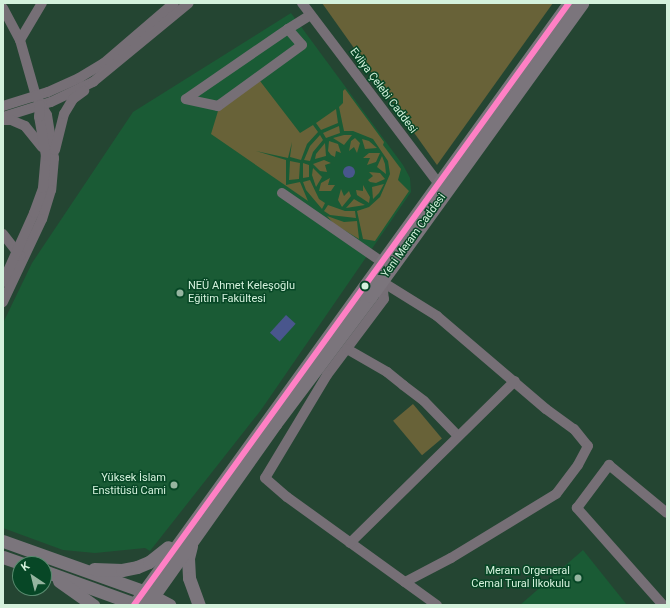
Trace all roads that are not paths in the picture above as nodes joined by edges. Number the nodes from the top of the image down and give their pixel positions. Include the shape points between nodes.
1 (42, 3) edge
2 (174, 3) edge
3 (189, 3) edge
4 (302, 3) edge
5 (569, 3) edge
6 (582, 3) edge
7 (3, 8) edge
8 (310, 15) junction
9 (288, 29) junction
10 (20, 40) junction
11 (93, 82) junction
12 (38, 101) junction
13 (3, 106) edge
14 (3, 119) edge
15 (50, 157) junction
16 (442, 188) junction
17 (282, 193) dead end
18 (3, 234) edge
19 (20, 255) junction
20 (382, 262) junction
21 (377, 278) junction
22 (3, 282) edge
23 (3, 302) edge
24 (346, 349) junction
25 (515, 381) junction
26 (458, 436) junction
27 (667, 513) edge
28 (188, 537) junction
29 (3, 541) edge
30 (350, 542) junction
31 (81, 570) junction
32 (52, 574) edge
33 (52, 576) edge
34 (405, 582) junction
35 (142, 601) edge
36 (434, 604) edge
37 (93, 605) edge
38 (168, 605) edge
39 (199, 605) edge
40 (663, 605) edge

1 - 10 street
2 - 12 street via 104,63
3 - 11 street
4 - 8 street, Evliya Çelebi Caddesi
5 - 16 main road, Yeni Meram Caddesi
6 - 16 main road, Yeni Meram Caddesi
7 - 10 street
8 - 9 street
8 - 16 street, Evliya Çelebi Caddesi
9 - 9 street via 237,64 186,98 218,106 302,45
10 - 12 street
11 - 12 street
11 - 15 street via 74,99 64,114
12 - 13 street
12 - 14 street
12 - 15 street via 39,117
14 - 15 street via 25,126
15 - 19 street via 51,190 42,219
16 - 20 main road, Yeni Meram Caddesi
16 - 21 main road, Yeni Meram Caddesi
17 - 20 street
18 - 19 street
19 - 22 street
19 - 23 street
20 - 21 main road, Yeni Meram Caddesi
21 - 24 street via 384,299
21 - 25 street via 437,316
21 - 28 main road, Yeni Meram Caddesi
24 - 26 street via 386,372 424,401
24 - 30 street via 327,375 265,478
25 - 26 street
25 - 34 street via 546,409 574,429 588,446 578,465 556,494 451,558
26 - 30 street
27 - 40 street via 609,465 577,508
28 - 31 main road via 140,566 122,570
28 - 35 main road, Yeni Meram Caddesi
28 - 39 main road via 188,573 193,595
29 - 31 main road
30 - 34 street
31 - 35 main road
32 - 35 main road
33 - 37 main road
34 - 36 street
35 - 38 main road

